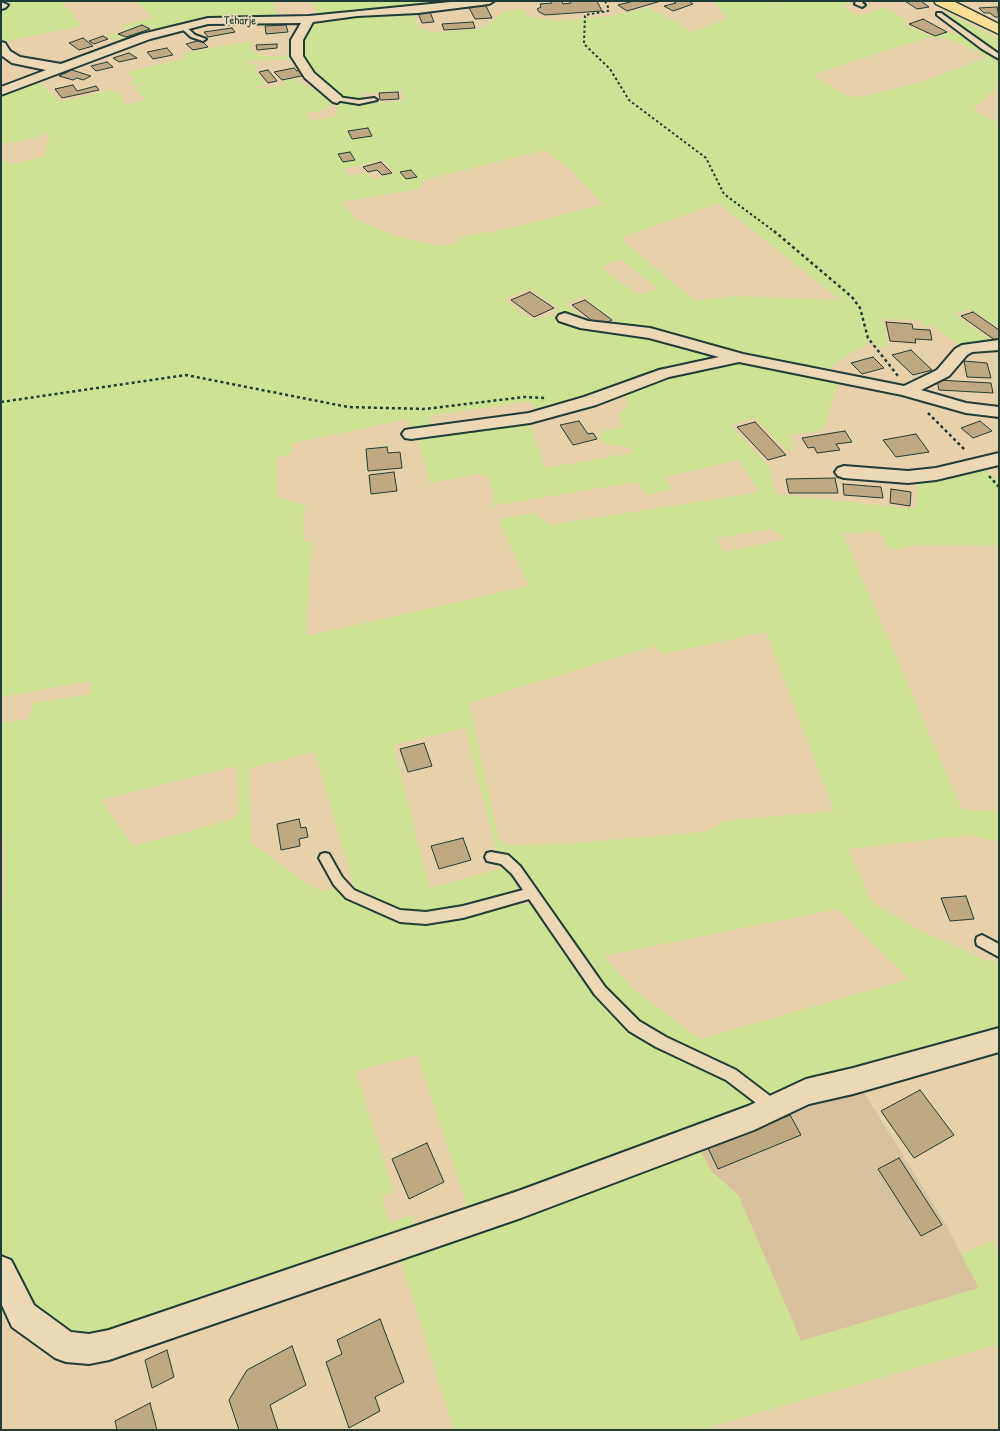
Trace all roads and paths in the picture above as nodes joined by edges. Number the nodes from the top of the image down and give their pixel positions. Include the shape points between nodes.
1 (489, 1) edge
2 (605, 1) edge
3 (940, 7) edge
4 (309, 19) junction
5 (182, 26) junction
6 (999, 30) edge
7 (203, 39) dead end
8 (1, 45) edge
9 (999, 57) edge
10 (64, 68) junction
11 (1, 92) edge
12 (337, 98) joint
13 (374, 100) dead end
14 (565, 318) dead end
15 (999, 345) edge
16 (741, 358) junction
17 (906, 391) junction
18 (552, 398) dead end
19 (1, 402) edge
20 (999, 412) edge
21 (411, 434) dead end
22 (999, 459) edge
23 (979, 464) junction
24 (844, 472) dead end
25 (999, 487) edge
26 (491, 857) dead end
27 (325, 858) dead end
28 (530, 892) junction
29 (982, 942) dead end
30 (999, 951) edge
31 (999, 1040) edge
32 (773, 1107) junction
33 (1, 1270) edge

1 - 4 street, Teharje
2 - 17 path via 608,11 586,15 584,44 610,69 629,100 706,158 724,194 768,226 852,297 860,308 868,338
3 - 6 main road
3 - 9 lane
4 - 5 street, Teharje via 208,20
4 - 12 street via 297,40 298,60 309,75
5 - 7 lane via 193,36
5 - 10 street, Teharje via 146,36
8 - 10 street via 16,60
10 - 11 street, Teharje
12 - 13 lane via 358,102
14 - 16 street via 586,325 650,334
15 - 17 street via 968,348 943,373
16 - 17 street
16 - 21 street via 665,373 590,401 530,418
17 - 20 street via 944,403
17 - 23 path
18 - 19 path via 524,397 425,410 348,407 186,375
22 - 23 street
23 - 24 street via 908,477
23 - 25 path
26 - 28 lane via 504,859 516,870
27 - 28 lane via 350,894 400,916 426,918 463,912
28 - 32 lane via 600,991 634,1026 731,1075
29 - 30 lane
31 - 32 street via 806,1092
32 - 33 street via 754,1117 521,1204 109,1345 89,1349 66,1347 23,1316

